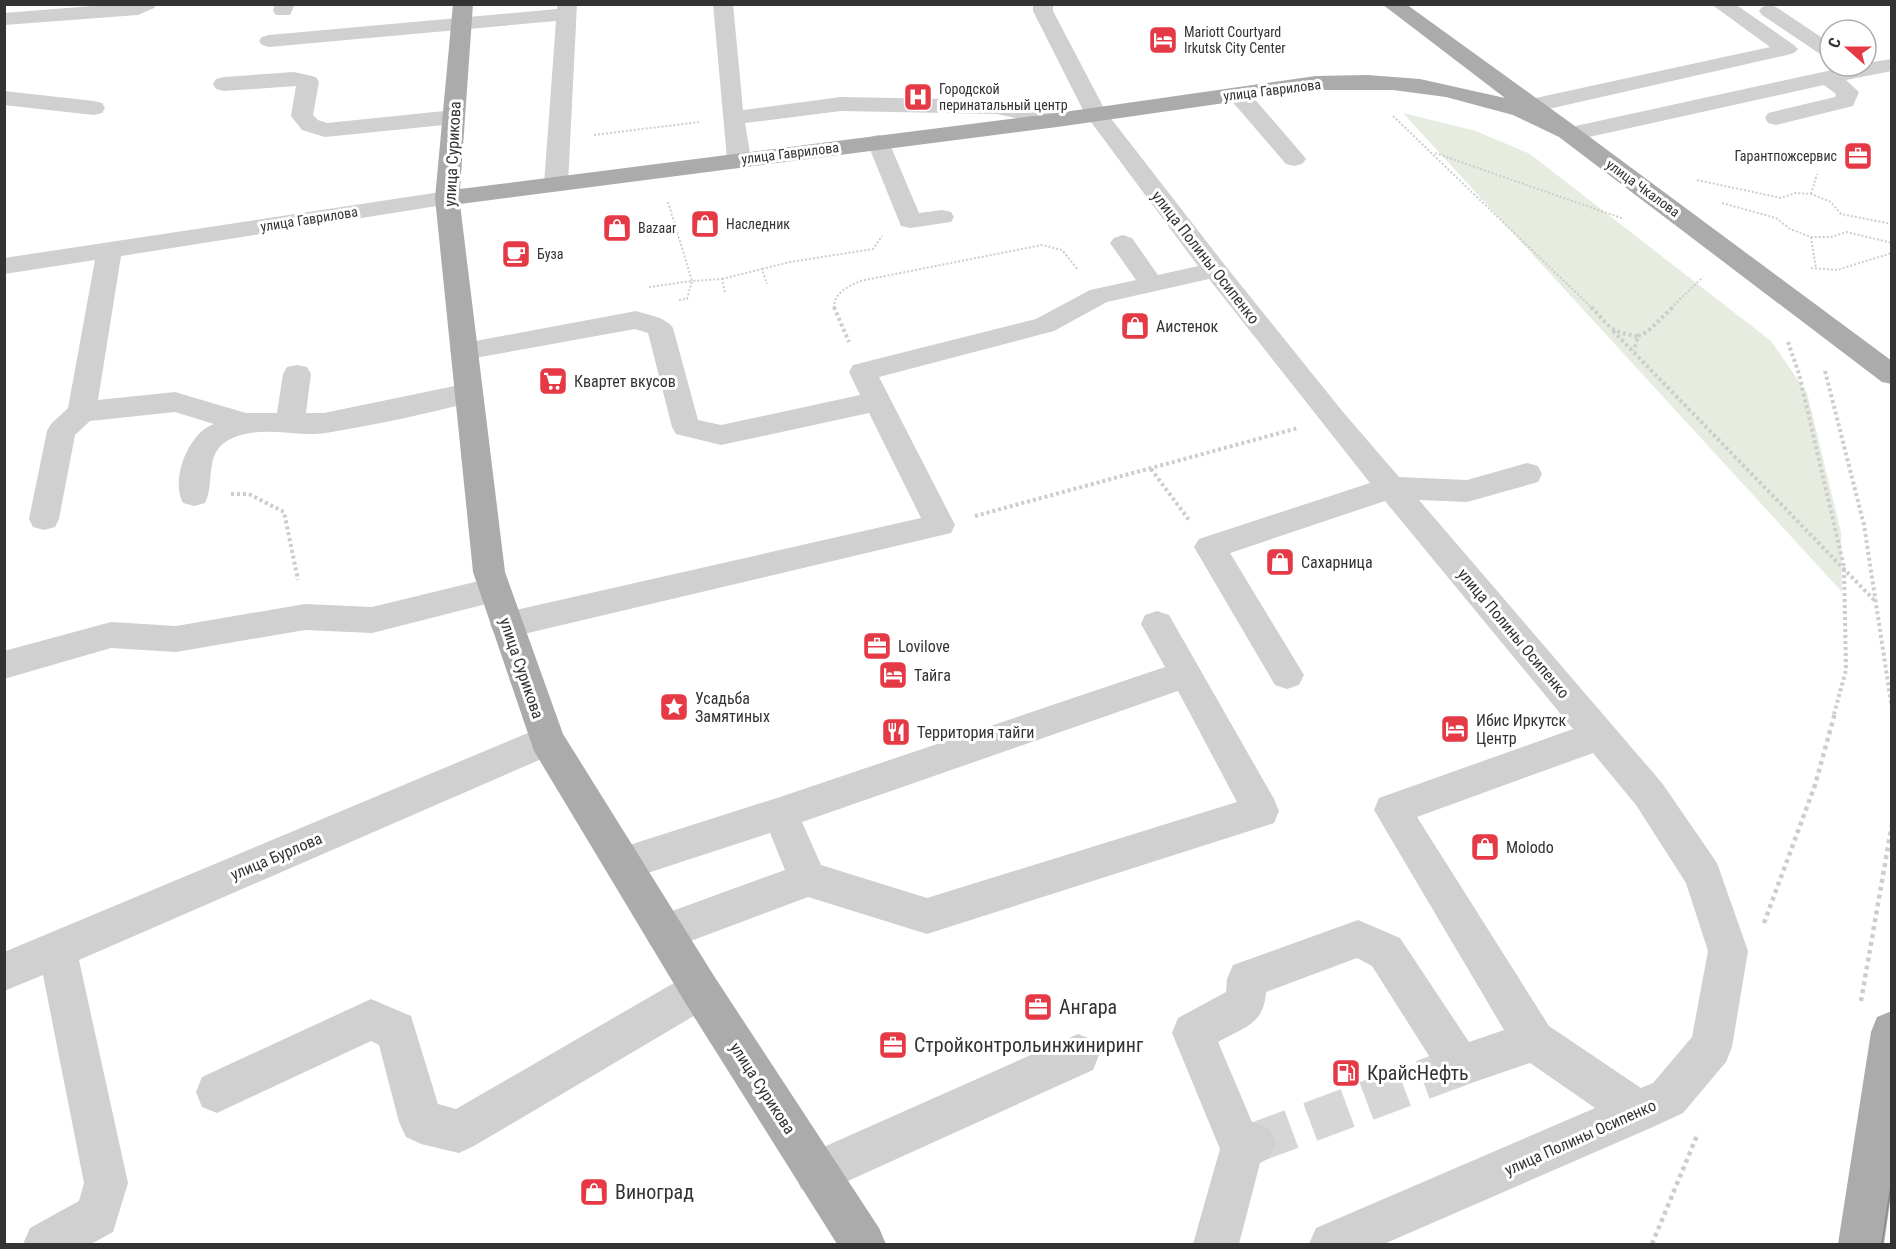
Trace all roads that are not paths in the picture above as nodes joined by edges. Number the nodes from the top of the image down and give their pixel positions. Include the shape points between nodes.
1 (147, 4) edge
2 (723, 4) edge
3 (1043, 4) edge
4 (1392, 4) edge
5 (1721, 4) edge
6 (1759, 4) edge
7 (566, 9) edge
8 (462, 14) edge
9 (4, 19) edge
10 (269, 41) dead end
11 (1818, 44) edge
12 (1829, 78) joint
13 (224, 84) dead end
14 (1239, 94) junction
15 (4, 98) edge
16 (1531, 106) junction
17 (94, 108) dead end
18 (1096, 114) junction
19 (453, 117) junction
20 (733, 118) junction
21 (1776, 118) dead end
22 (1057, 120) junction
23 (1571, 134) junction
24 (878, 142) junction
25 (739, 159) junction
26 (1294, 159) dead end
27 (556, 184) junction
28 (447, 198) junction
29 (942, 217) dead end
30 (1123, 243) dead end
31 (109, 250) junction
32 (4, 266) edge
33 (1215, 270) junction
34 (1152, 284) junction
35 (464, 351) junction
36 (297, 374) dead end
37 (1892, 375) edge
38 (469, 393) junction
39 (878, 402) junction
40 (82, 412) junction
41 (246, 423) junction
42 (290, 423) junction
43 (1527, 474) dead end
44 (1391, 488) junction
45 (194, 495) road end
46 (44, 519) dead end
47 (495, 590) junction
48 (1157, 624) dead end
49 (507, 625) junction
50 (4, 665) edge
51 (1186, 674) junction
52 (1287, 675) dead end
53 (1600, 735) junction
54 (547, 740) junction
55 (780, 813) junction
56 (623, 864) junction
57 (808, 879) junction
58 (664, 932) junction
59 (62, 967) dead end
60 (4, 972) edge
61 (700, 990) junction
62 (1892, 1032) edge
63 (1534, 1041) junction
64 (1078, 1055) dead end
65 (217, 1092) dead end
66 (1638, 1112) junction
67 (817, 1173) junction
68 (46, 1245) edge
69 (863, 1245) edge
70 (1216, 1245) edge
71 (1332, 1245) edge
72 (1861, 1245) edge

1 - 9 street via 138,9
2 - 20 street
3 - 18 street, улица Полины Осипенко via 1043,11
4 - 16 main road, улица Чкалова
5 - 16 street via 1787,50
6 - 11 street
7 - 8 street
7 - 27 street
8 - 10 street
8 - 19 main road, улица Сурикова
12 - 21 street via 1848,92 1845,101
12 - 23 street
13 - 19 street via 294,78 308,82 302,116 310,125 325,130
14 - 18 main road, улица Гаврилова
14 - 23 main road, улица Гаврилова via 1355,80 1398,84 1468,96 1521,111
14 - 26 street
15 - 17 street
16 - 23 main road, улица Чкалова
18 - 22 main road, улица Гаврилова
18 - 33 street, улица Полины Осипенко
19 - 28 main road, улица Сурикова
20 - 22 street via 841,104 997,107
20 - 25 street
22 - 24 main road, улица Гаврилова
23 - 37 main road, улица Чкалова
24 - 25 main road, улица Гаврилова
24 - 29 street via 910,221
25 - 27 main road, улица Гаврилова
27 - 28 main road, улица Гаврилова
28 - 31 street, улица Гаврилова
28 - 35 main road, улица Сурикова
30 - 34 street
31 - 32 street, улица Гаврилова
31 - 40 street
33 - 34 street
33 - 44 street, улица Полины Осипенко
34 - 39 street via 1099,296 1045,325 863,372
35 - 38 main road, улица Сурикова
35 - 39 street via 636,320 660,328 686,427 721,435
36 - 42 street
38 - 42 street via 324,423
38 - 47 main road, улица Сурикова via 489,572
39 - 49 street via 940,525
40 - 41 street via 175,402
40 - 46 street via 61,430
41 - 42 street
41 - 45 street via 215,434 197,459
43 - 44 street via 1467,491
44 - 52 street via 1210,547
44 - 53 street, улица Полины Осипенко
47 - 49 main road, улица Сурикова
47 - 50 street via 372,620 305,617 176,639 111,635
48 - 51 street
49 - 54 main road, улица Сурикова
51 - 55 street
51 - 57 street via 1261,811 927,916
53 - 63 street via 1392,810
53 - 66 street, улица Полины Осипенко via 1649,794 1703,874 1728,951 1711,1047 1668,1098
54 - 56 main road, улица Сурикова
54 - 60 street, улица Бурлова
55 - 56 street
55 - 57 street
56 - 58 main road, улица Сурикова
57 - 58 street
58 - 61 main road, улица Сурикова
59 - 68 street via 105,1183 97,1216
61 - 65 street via 459,1131 421,1122 396,1031 371,1020
61 - 67 main road, улица Сурикова
62 - 72 main road
63 - 66 street
63 - 70 street via 1460,1066 1386,952 1358,939 1247,979 1245,1004 1193,1033 1248,1146
64 - 67 street
66 - 71 street, улица Полины Осипенко
67 - 69 main road, улица Сурикова

